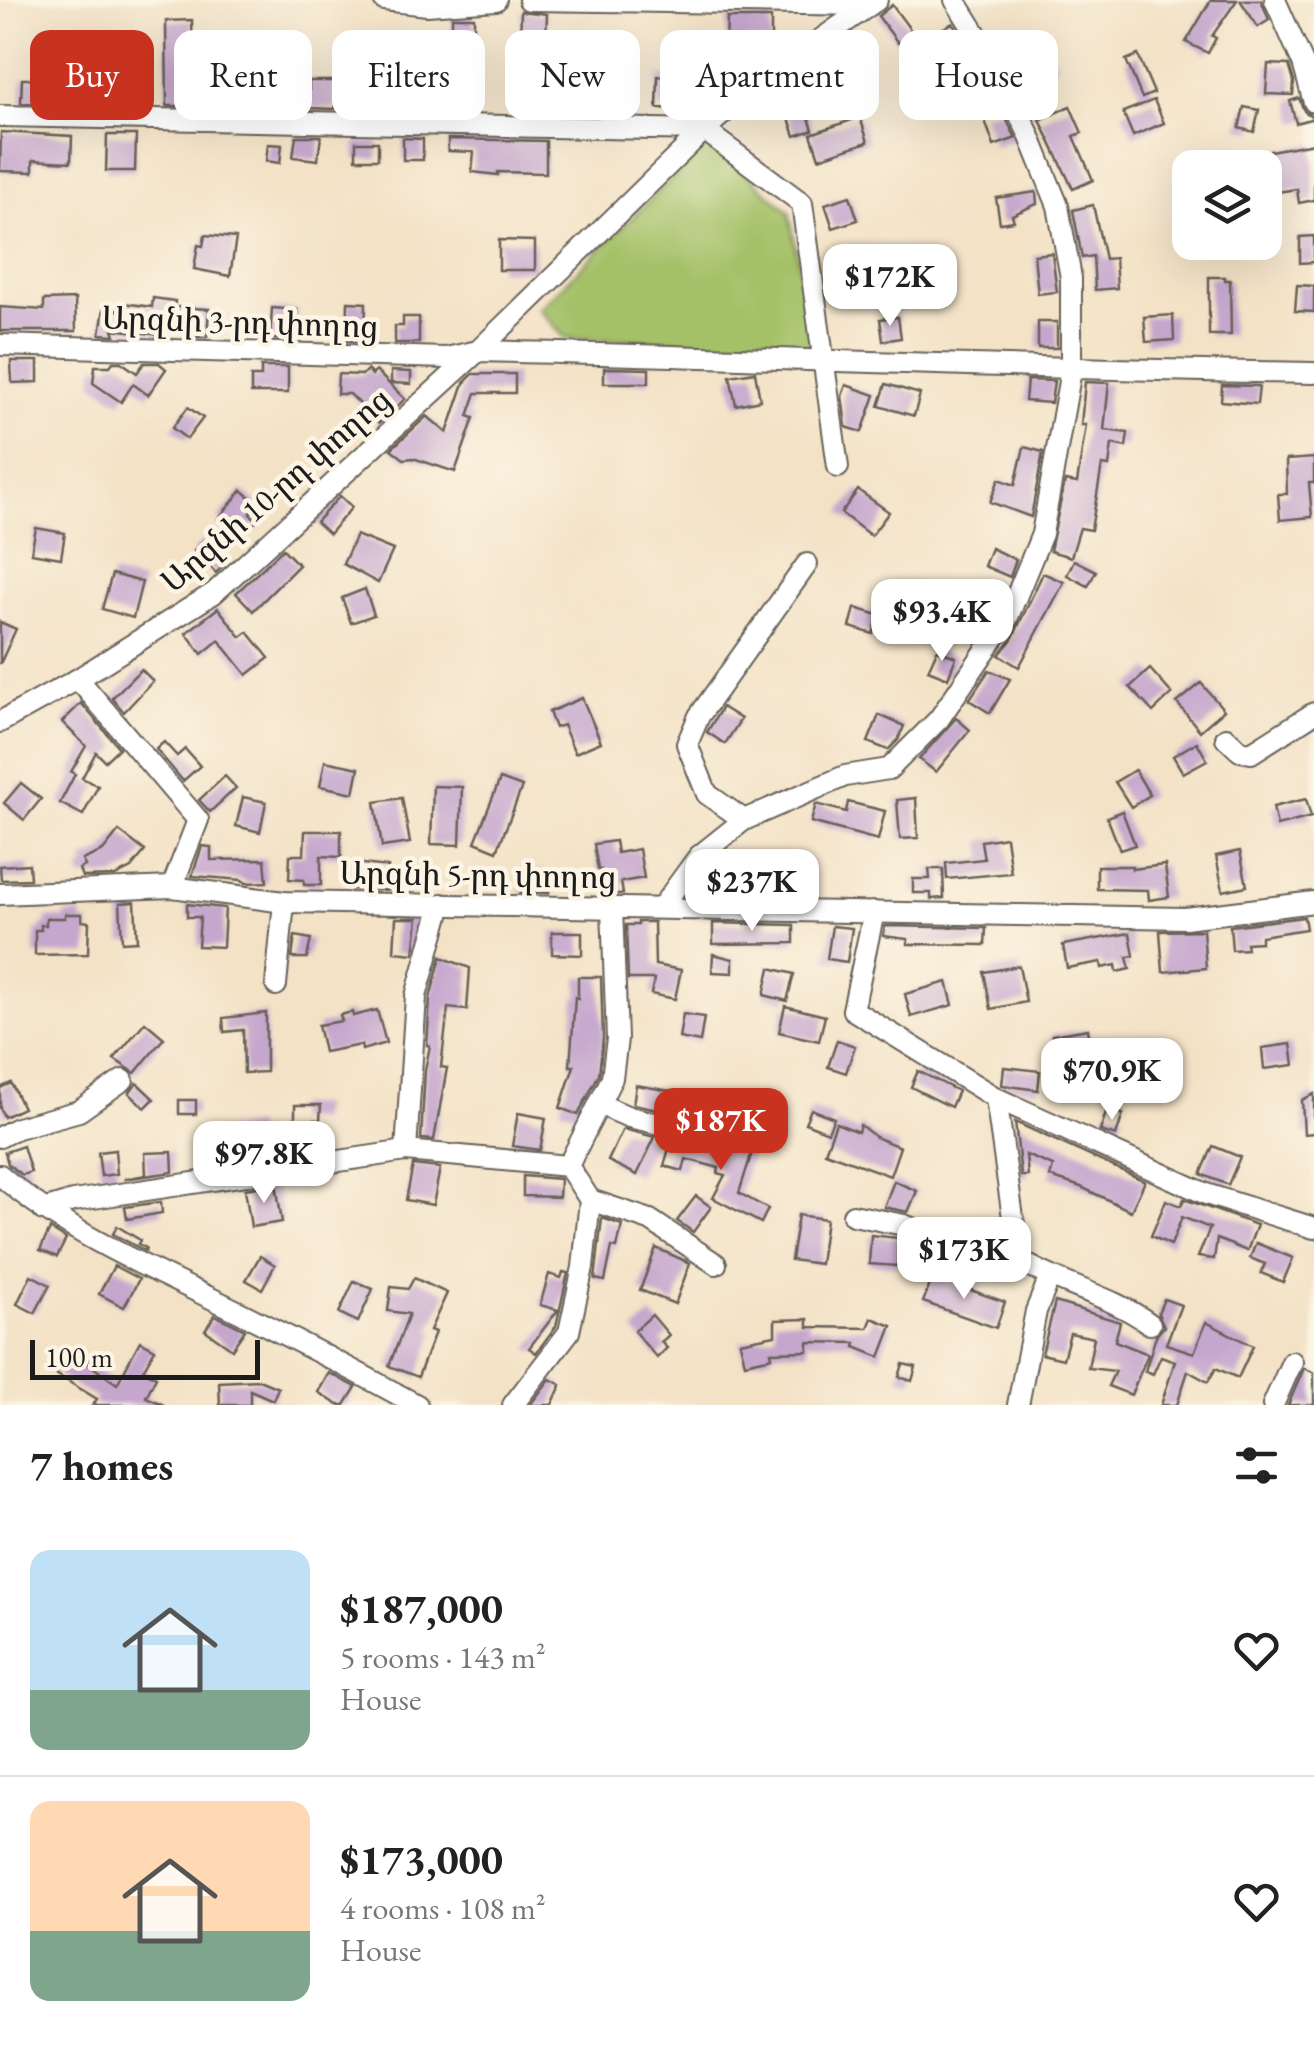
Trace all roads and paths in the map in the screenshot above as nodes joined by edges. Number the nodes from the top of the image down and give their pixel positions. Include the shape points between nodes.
1 (384, 0) edge
2 (496, 0) edge
3 (529, 0) edge
4 (955, 0) edge
5 (1275, 0) edge
6 (872, 2) edge
7 (1314, 102) edge
8 (0, 116) edge
9 (704, 130) junction
10 (0, 345) edge
11 (478, 352) junction
12 (825, 358) junction
13 (1071, 370) junction
14 (1314, 374) edge
15 (838, 467) dead end
16 (807, 564) dead end
17 (78, 679) junction
18 (1314, 713) edge
19 (0, 722) edge
20 (1226, 738) dead end
21 (744, 820) junction
22 (172, 887) junction
23 (0, 894) edge
24 (284, 902) junction
25 (1314, 902) edge
26 (442, 904) junction
27 (612, 908) junction
28 (661, 908) junction
29 (874, 912) junction
30 (276, 985) dead end
31 (123, 1080) dead end
32 (996, 1098) junction
33 (599, 1104) junction
34 (713, 1136) dead end
35 (0, 1137) edge
36 (406, 1151) junction
37 (568, 1166) junction
38 (0, 1175) edge
39 (590, 1200) junction
40 (43, 1210) junction
41 (852, 1215) dead end
42 (1314, 1228) edge
43 (1019, 1260) junction
44 (716, 1264) dead end
45 (1049, 1279) junction
46 (1150, 1324) dead end
47 (1292, 1362) dead end
48 (417, 1405) edge
49 (513, 1405) edge
50 (1018, 1405) edge
51 (1273, 1405) edge

1 - 2 street
3 - 6 street
4 - 13 street via 1028,132 1058,206 1070,278
5 - 7 street
6 - 9 street, Արզնի 10-րդ փողոց
8 - 9 street
9 - 11 street, Արզնի 10-րդ փողոց
9 - 12 street via 802,203
10 - 11 street, Արզնի 3-րդ փողոց via 446,358
11 - 12 street, Արզնի 3-րդ փողոց
11 - 17 street, Արզնի 10-րդ փողոց via 214,593
12 - 13 street, Արզնի 3-րդ փողոց
12 - 15 street
13 - 14 street, Արզնի 3-րդ փողոց
13 - 21 street via 1042,534 1007,619 938,719 889,769 845,776
16 - 21 street via 699,716 687,744 707,794
17 - 19 street, Արզնի 10-րդ փողոց
17 - 22 street via 198,820
18 - 20 street via 1251,752
21 - 28 street via 700,856
22 - 23 street, Արզնի 5-րդ փողոց
22 - 24 street, Արզնի 5-րդ փողոց
24 - 26 street, Արզնի 5-րդ փողոց
24 - 30 street
25 - 29 street, Արզնի 5-րդ փողոց via 1185,918
26 - 27 street, Արզնի 5-րդ փողոց
26 - 36 street via 416,996
27 - 28 street, Արզնի 5-րդ փողոց
27 - 33 street via 617,1039 612,1078
28 - 29 street, Արզնի 5-րդ փողոց
29 - 32 street via 854,1010
31 - 35 street via 79,1112
32 - 42 street via 1206,1194
32 - 43 street
33 - 34 street
33 - 37 street
36 - 37 street
36 - 40 street
37 - 39 street
38 - 40 street
39 - 44 street via 650,1220
39 - 49 street via 570,1332
40 - 48 street
41 - 43 street via 904,1225 983,1256
43 - 45 street
45 - 46 street via 1130,1309
45 - 50 street
47 - 51 street

